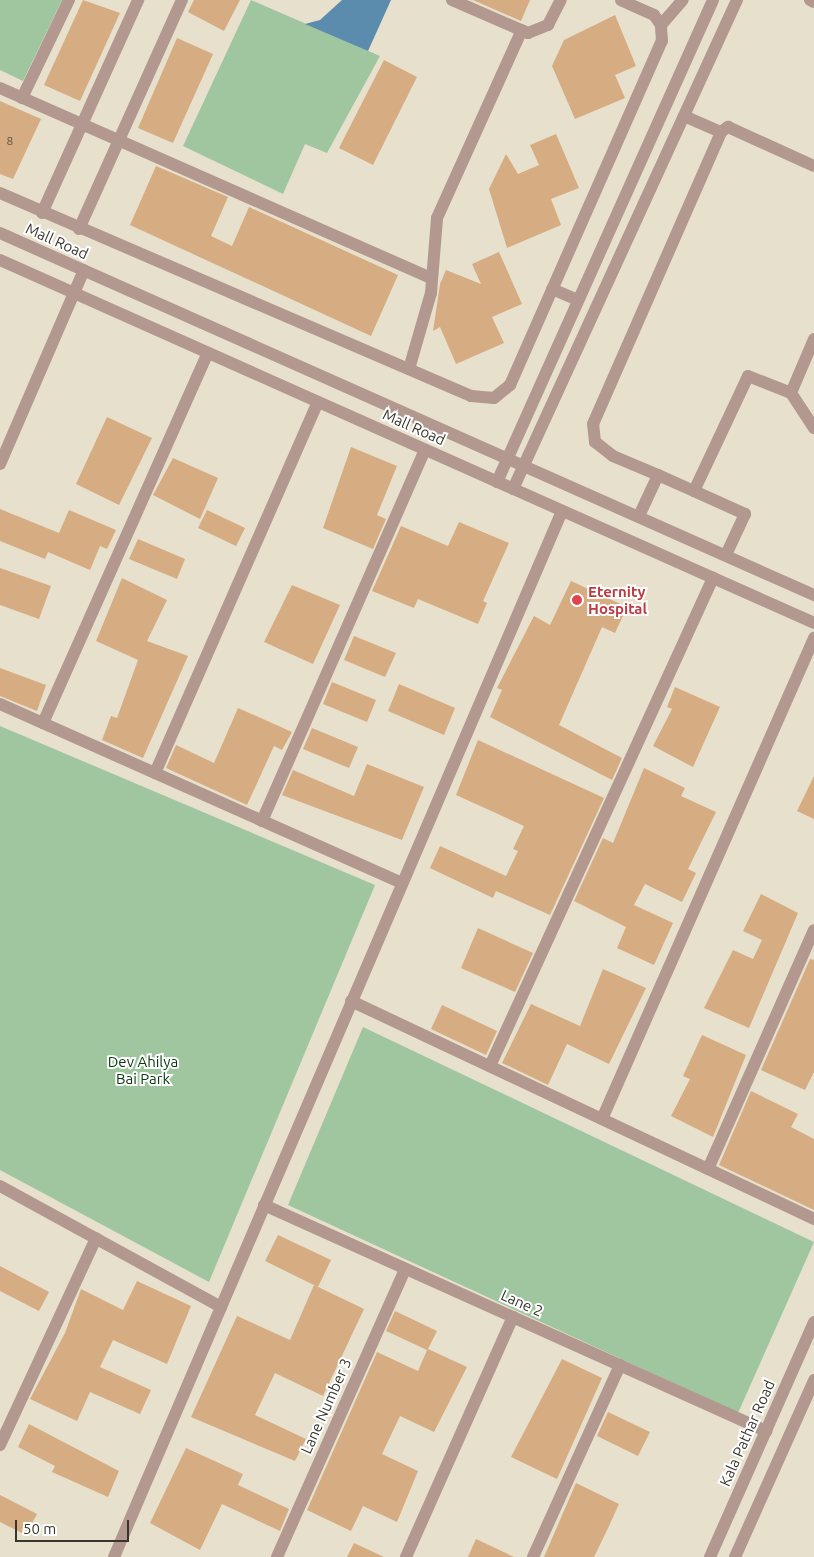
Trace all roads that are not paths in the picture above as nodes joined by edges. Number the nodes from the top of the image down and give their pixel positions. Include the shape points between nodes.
1 (69, 0) edge
2 (138, 0) edge
3 (182, 0) edge
4 (452, 0) edge
5 (561, 0) edge
6 (621, 0) edge
7 (683, 0) edge
8 (713, 0) edge
9 (737, 0) edge
10 (661, 25) junction
11 (522, 30) junction
12 (0, 88) edge
13 (22, 98) junction
14 (684, 116) junction
15 (82, 124) junction
16 (721, 132) junction
17 (119, 140) junction
18 (814, 166) edge
19 (0, 193) edge
20 (42, 212) junction
21 (79, 229) junction
22 (0, 233) edge
23 (0, 260) edge
24 (84, 270) junction
25 (431, 278) junction
26 (552, 289) junction
27 (74, 293) junction
28 (578, 300) junction
29 (814, 339) edge
30 (208, 353) junction
31 (409, 369) junction
32 (791, 393) junction
33 (318, 402) junction
34 (814, 428) edge
35 (425, 450) junction
36 (507, 459) junction
37 (0, 464) edge
38 (524, 466) junction
39 (658, 475) junction
40 (497, 482) junction
41 (513, 489) junction
42 (694, 491) junction
43 (562, 511) junction
44 (639, 516) junction
45 (726, 555) junction
46 (712, 578) junction
47 (814, 595) edge
48 (814, 623) edge
49 (814, 638) edge
50 (0, 704) edge
51 (42, 723) junction
52 (155, 773) junction
53 (262, 821) junction
54 (402, 883) junction
55 (814, 930) edge
56 (352, 1001) junction
57 (490, 1066) junction
58 (602, 1119) junction
59 (708, 1169) junction
60 (0, 1186) edge
61 (264, 1205) junction
62 (814, 1219) edge
63 (96, 1238) junction
64 (405, 1268) junction
65 (221, 1307) junction
66 (513, 1317) junction
67 (814, 1322) edge
68 (620, 1365) junction
69 (814, 1380) edge
70 (766, 1431) junction
71 (0, 1445) edge
72 (114, 1557) edge
73 (277, 1557) edge
74 (406, 1557) edge
75 (533, 1557) edge
76 (710, 1557) edge
77 (735, 1557) edge

1 - 13 street
2 - 15 street
3 - 17 street
4 - 11 street
5 - 11 street via 541,32
6 - 10 street via 654,15
7 - 10 street
8 - 28 street
9 - 14 street
10 - 26 street via 662,41
11 - 25 street via 437,218
12 - 13 street
13 - 15 street
14 - 16 street
14 - 38 street
15 - 17 street
15 - 20 street
16 - 18 street via 728,126
16 - 39 street via 593,424 595,442 613,456
17 - 21 street
17 - 25 street
19 - 20 street
20 - 21 street
21 - 31 street
22 - 24 street, Mall Road
23 - 27 street, Mall Road
24 - 27 street
24 - 36 street, Mall Road
25 - 31 street via 427,311
26 - 28 street
26 - 31 street via 510,385 494,398 471,396
27 - 30 street, Mall Road
27 - 37 street
28 - 36 street
29 - 32 street
30 - 33 street, Mall Road
30 - 51 street
32 - 34 street
32 - 42 street via 748,376
33 - 35 street, Mall Road
33 - 52 street
35 - 40 street, Mall Road
35 - 53 street
36 - 38 street, Mall Road
36 - 40 street
38 - 41 street
38 - 44 street, Mall Road
39 - 42 street
39 - 44 street
40 - 41 street, Mall Road
41 - 43 street, Mall Road
42 - 45 street via 745,514
43 - 46 street, Mall Road
43 - 54 street
44 - 45 street, Mall Road
45 - 47 street, Mall Road
46 - 48 street, Mall Road
46 - 57 street
49 - 58 street
50 - 51 street
51 - 52 street
52 - 53 street
53 - 54 street
54 - 56 street
55 - 59 street
56 - 57 street
56 - 61 street
57 - 58 street
58 - 59 street
59 - 62 street
60 - 63 street
61 - 64 street, Lane 2
61 - 65 street
63 - 65 street
63 - 71 street
64 - 66 street, Lane 2
64 - 73 street, Lane Number 3
65 - 72 street
66 - 68 street, Lane 2
66 - 74 street
67 - 70 street, Kala Pathar Road
68 - 70 street, Lane 2
68 - 75 street
69 - 77 street
70 - 76 street, Kala Pathar Road

